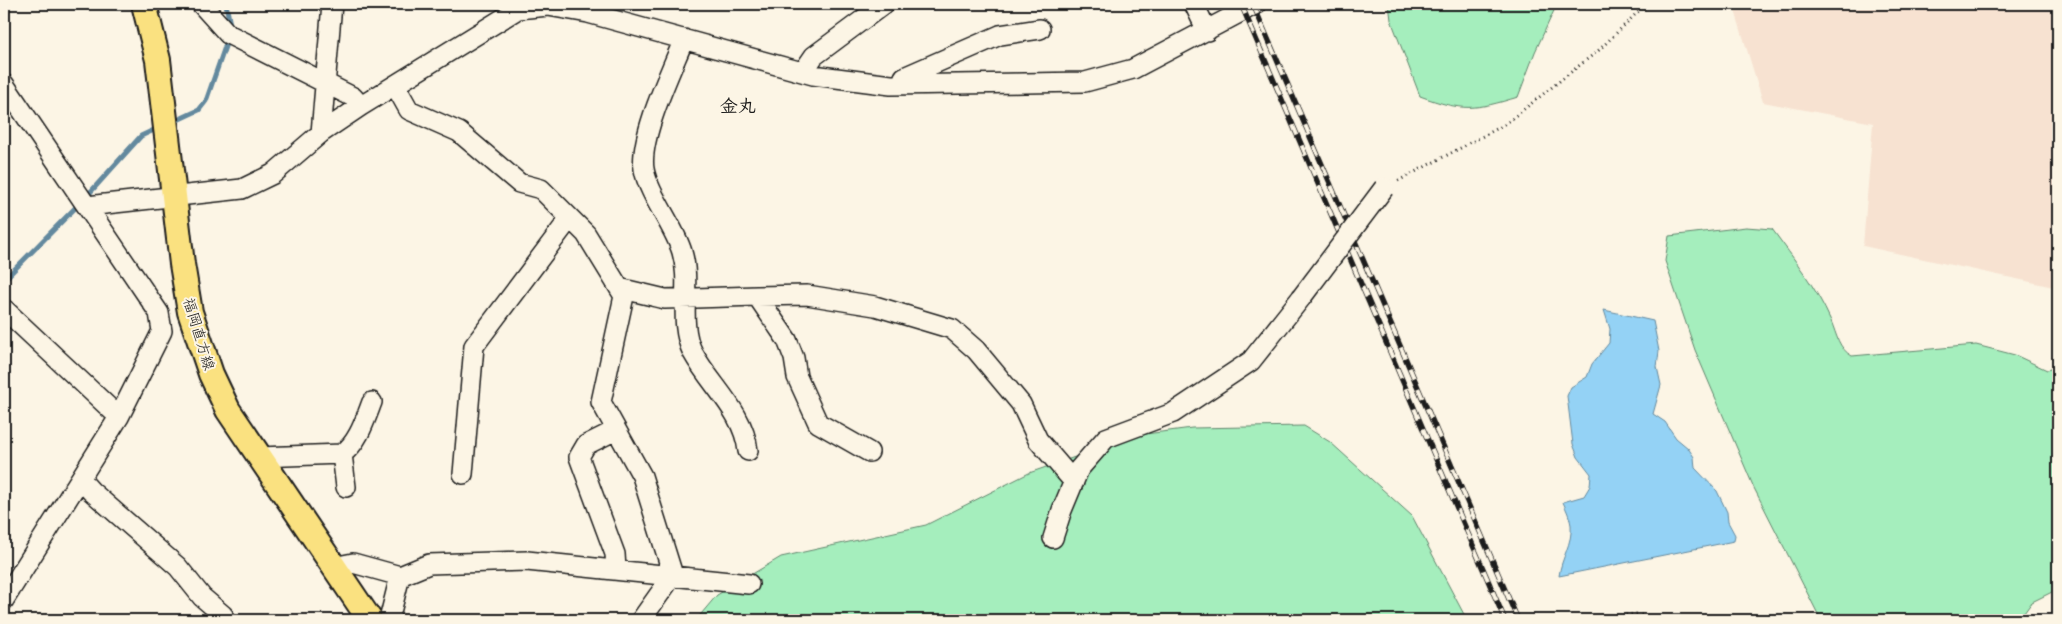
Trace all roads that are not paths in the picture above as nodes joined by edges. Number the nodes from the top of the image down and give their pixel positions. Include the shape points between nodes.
1 (144, 4) edge
2 (201, 4) edge
3 (332, 4) edge
4 (884, 4) edge
5 (1194, 4) edge
6 (1256, 4) edge
7 (1040, 29) dead end
8 (1207, 31) junction
9 (684, 39) junction
10 (802, 72) junction
11 (325, 82) junction
12 (4, 84) edge
13 (395, 85) junction
14 (901, 85) junction
15 (361, 106) junction
16 (321, 133) junction
17 (1384, 188) road end
18 (175, 198) junction
19 (87, 206) junction
20 (570, 218) junction
21 (619, 288) junction
22 (757, 296) junction
23 (686, 298) junction
24 (4, 309) edge
25 (372, 402) dead end
26 (119, 417) junction
27 (616, 430) junction
28 (748, 451) dead end
29 (869, 452) dead end
30 (342, 454) junction
31 (259, 457) junction
32 (462, 474) dead end
33 (81, 480) junction
34 (1074, 482) junction
35 (346, 487) dead end
36 (1053, 538) dead end
37 (333, 567) junction
38 (616, 569) junction
39 (673, 575) junction
40 (400, 576) junction
41 (749, 584) dead end
42 (4, 598) edge
43 (223, 614) dead end
44 (370, 620) edge
45 (389, 620) edge
46 (641, 620) edge

1 - 18 main road, 福岡直方線 via 158,60
2 - 11 street via 228,34
3 - 11 street
4 - 10 street via 814,56
5 - 8 street
6 - 8 street
7 - 14 street via 1000,35 904,77
8 - 14 street via 1133,69 1085,82
9 - 10 street
9 - 13 street via 588,13 548,6 518,9
9 - 23 street via 645,145 644,170 682,251
10 - 14 street via 849,81
11 - 15 street via 353,96
11 - 16 street
12 - 19 street
13 - 15 street
13 - 20 street via 409,110 459,132 519,183 541,189
15 - 16 street
16 - 18 street via 273,174 242,189
17 - 34 street, bridge via 1252,361 1173,413 1106,438 1079,469
18 - 19 street
18 - 31 main road, 福岡直方線 via 190,312 211,374 228,410
19 - 26 street via 159,312 162,331
20 - 21 street via 586,234
20 - 32 street via 474,346
21 - 23 street via 664,299
21 - 27 street via 624,296 601,402
22 - 23 street
22 - 29 street via 787,340 797,377 818,423
22 - 34 street via 807,295 875,306 952,328 976,350 1021,404 1038,440
23 - 28 street via 685,324 693,352 728,402 747,438
24 - 26 street
25 - 30 street via 350,448
26 - 33 street
27 - 38 street via 586,445 579,457 615,554
27 - 39 street via 642,476
30 - 31 street
30 - 35 street
31 - 37 main road, 福岡直方線
33 - 42 street
33 - 43 street via 178,567 202,597
34 - 36 street
37 - 40 street via 353,563
37 - 44 main road, 福岡直方線
38 - 39 street
38 - 40 street via 527,561 429,564
39 - 41 street
39 - 46 street
40 - 45 street

